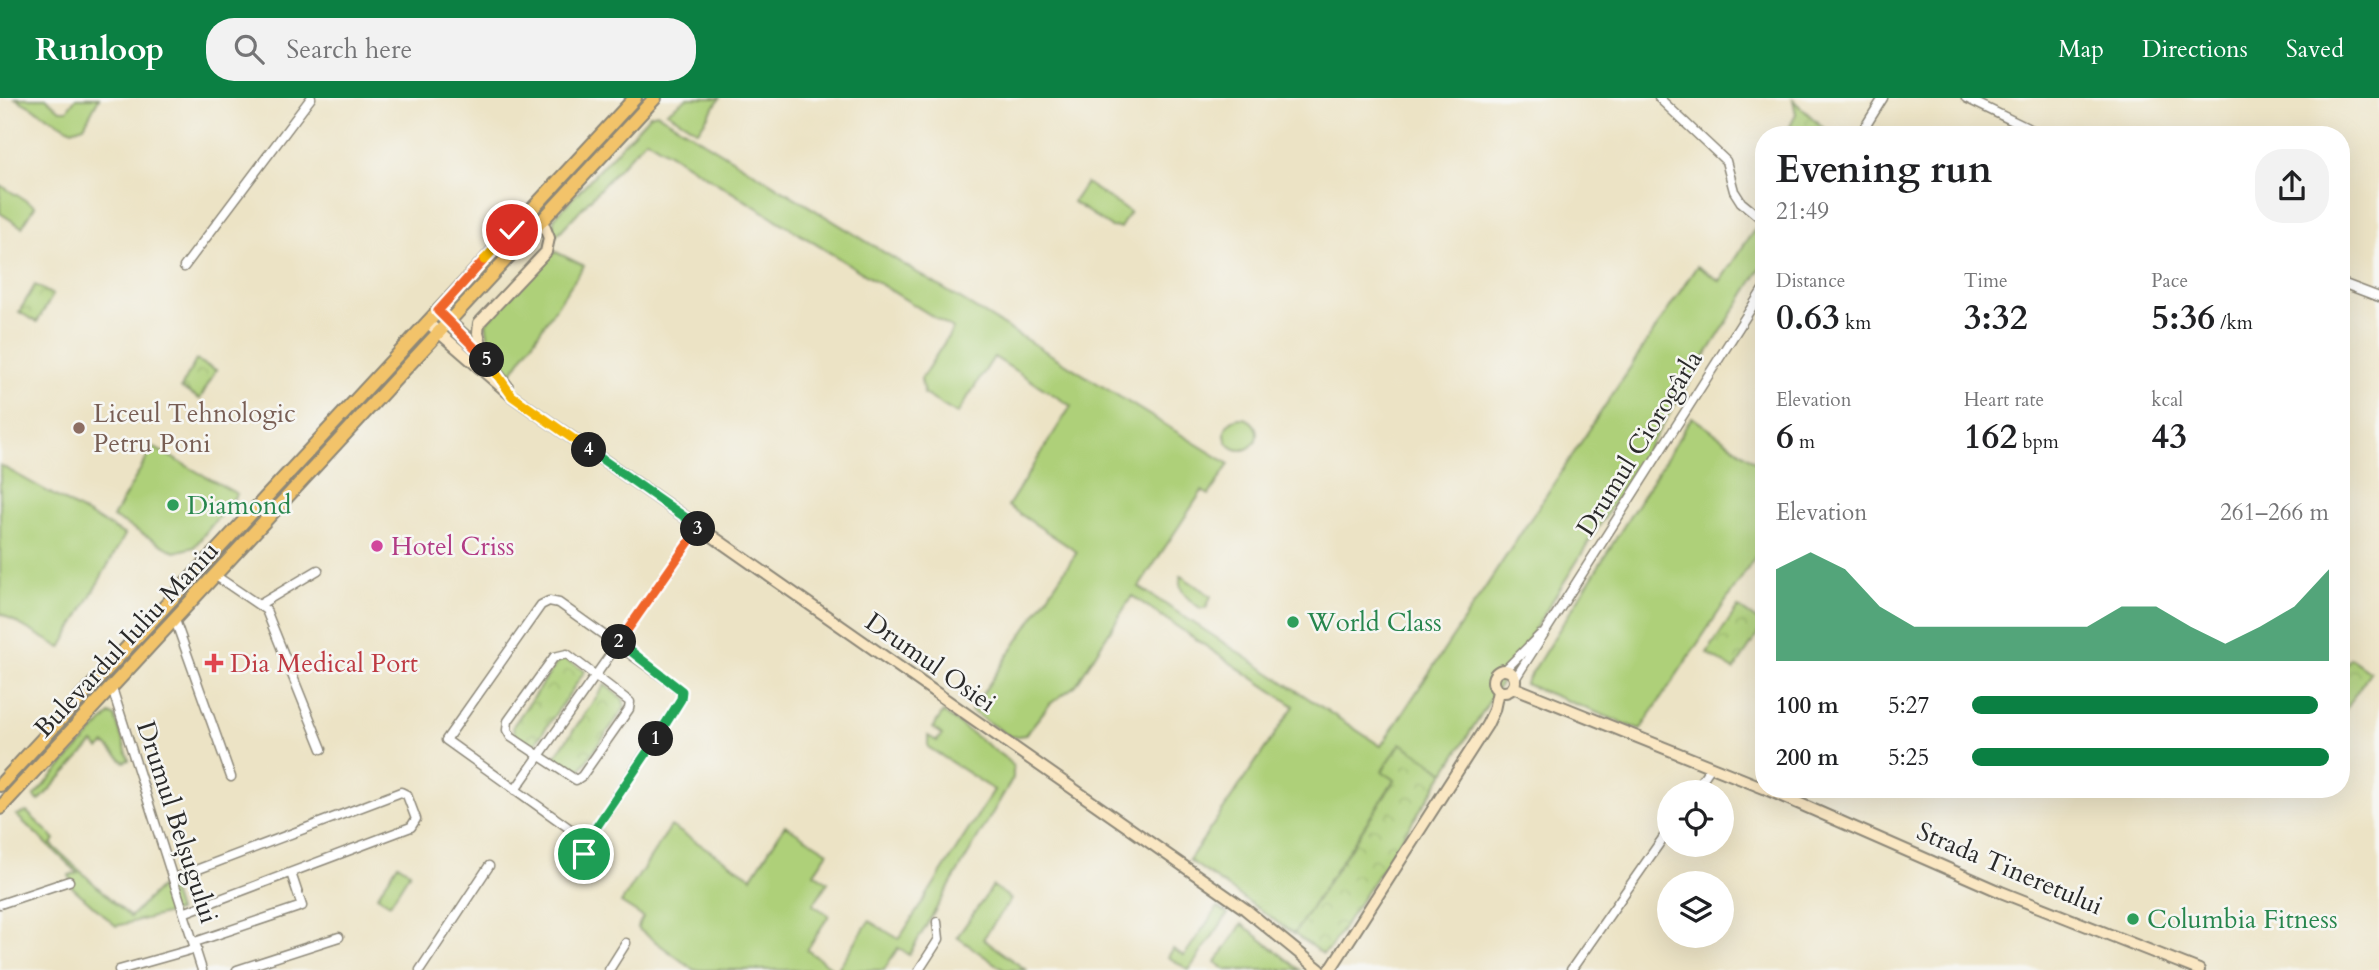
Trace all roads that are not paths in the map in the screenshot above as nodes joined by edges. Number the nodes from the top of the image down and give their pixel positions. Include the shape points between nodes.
1 (311, 98) edge
2 (635, 98) edge
3 (655, 98) edge
4 (1659, 98) edge
5 (1883, 98) edge
6 (1966, 98) edge
7 (1866, 126) edge
8 (2024, 126) edge
9 (1755, 214) edge
10 (542, 221) junction
11 (184, 267) dead end
12 (2350, 286) edge
13 (2379, 297) edge
14 (1755, 302) edge
15 (438, 311) junction
16 (428, 322) junction
17 (450, 322) junction
18 (439, 333) junction
19 (484, 356) junction
20 (512, 396) junction
21 (256, 508) junction
22 (268, 519) junction
23 (699, 527) junction
24 (318, 570) dead end
25 (216, 576) junction
26 (259, 605) junction
27 (175, 620) junction
28 (1552, 622) junction
29 (617, 644) junction
30 (1505, 670) junction
31 (596, 675) junction
32 (1514, 683) junction
33 (112, 688) junction
34 (1498, 691) junction
35 (72, 708) junction
36 (83, 719) junction
37 (322, 749) dead end
38 (539, 756) junction
39 (1711, 767) junction
40 (231, 777) dead end
41 (1702, 780) edge
42 (0, 785) edge
43 (1755, 785) edge
44 (515, 790) junction
45 (1786, 798) edge
46 (0, 808) edge
47 (587, 841) junction
48 (1657, 847) edge
49 (570, 856) dead end
50 (489, 866) dead end
51 (291, 873) junction
52 (175, 878) junction
53 (69, 881) dead end
54 (0, 904) edge
55 (186, 912) junction
56 (937, 922) dead end
57 (339, 937) dead end
58 (626, 943) dead end
59 (196, 945) junction
60 (1316, 968) edge
61 (119, 970) edge
62 (202, 970) edge
63 (237, 970) edge
64 (420, 970) edge
65 (609, 970) edge
66 (919, 970) edge
67 (1330, 970) edge
68 (1571, 970) edge
69 (2199, 970) edge

1 - 11 street
2 - 15 main road, Bulevardul Iuliu Maniu
3 - 10 main road, Bulevardul Iuliu Maniu
4 - 9 street via 1726,161 1734,191
5 - 7 street
6 - 8 street
10 - 17 main road, Bulevardul Iuliu Maniu
10 - 19 street via 549,238 546,251 479,323
12 - 13 street
14 - 28 street, Drumul Ciorogârla
15 - 16 main road, Bulevardul Iuliu Maniu
15 - 17 street, Drumul Osiei
16 - 18 street, Drumul Osiei
16 - 21 main road, Bulevardul Iuliu Maniu
17 - 18 main road, Bulevardul Iuliu Maniu
17 - 19 street, Drumul Osiei
18 - 20 street, Drumul Osiei
18 - 22 main road, Bulevardul Iuliu Maniu
19 - 20 street, Drumul Osiei
20 - 23 street, Drumul Osiei
21 - 22 main road
21 - 35 main road, Bulevardul Iuliu Maniu
22 - 25 main road, Bulevardul Iuliu Maniu
23 - 29 street
23 - 60 street, Drumul Osiei via 1245,909
24 - 26 street
25 - 26 street
25 - 27 main road, Bulevardul Iuliu Maniu
26 - 37 street via 266,610
27 - 33 main road, Bulevardul Iuliu Maniu
27 - 40 street
28 - 30 street, Drumul Ciorogârla
28 - 32 street, Drumul Ciorogârla
29 - 31 street
29 - 44 street via 559,603 545,602 446,740
29 - 47 street via 680,688 682,695
30 - 32 street
30 - 34 street via 1493,677
31 - 38 street
31 - 38 street via 567,654 556,655 523,700 507,730
31 - 38 street via 629,699 629,709 579,779 571,779
32 - 34 street via 1505,692
32 - 39 street, Strada Tineretului
33 - 36 main road, Bulevardul Iuliu Maniu
33 - 52 street, Drumul Belșugului
34 - 67 street via 1487,725
35 - 36 main road
35 - 42 main road, Bulevardul Iuliu Maniu
36 - 46 main road, Bulevardul Iuliu Maniu
38 - 44 street
39 - 41 street
39 - 43 street, Strada Tineretului
44 - 47 street
45 - 69 street, Strada Tineretului via 2001,892
47 - 49 street via 584,854
48 - 68 street
50 - 64 street
51 - 52 street via 411,827 416,820 407,795 401,792
51 - 55 street
51 - 59 street via 302,906
52 - 55 street, Drumul Belșugului
53 - 54 street
55 - 59 street, Drumul Belșugului
56 - 66 street via 939,939
57 - 63 street
58 - 65 street
59 - 61 street
59 - 62 street, Drumul Belșugului

